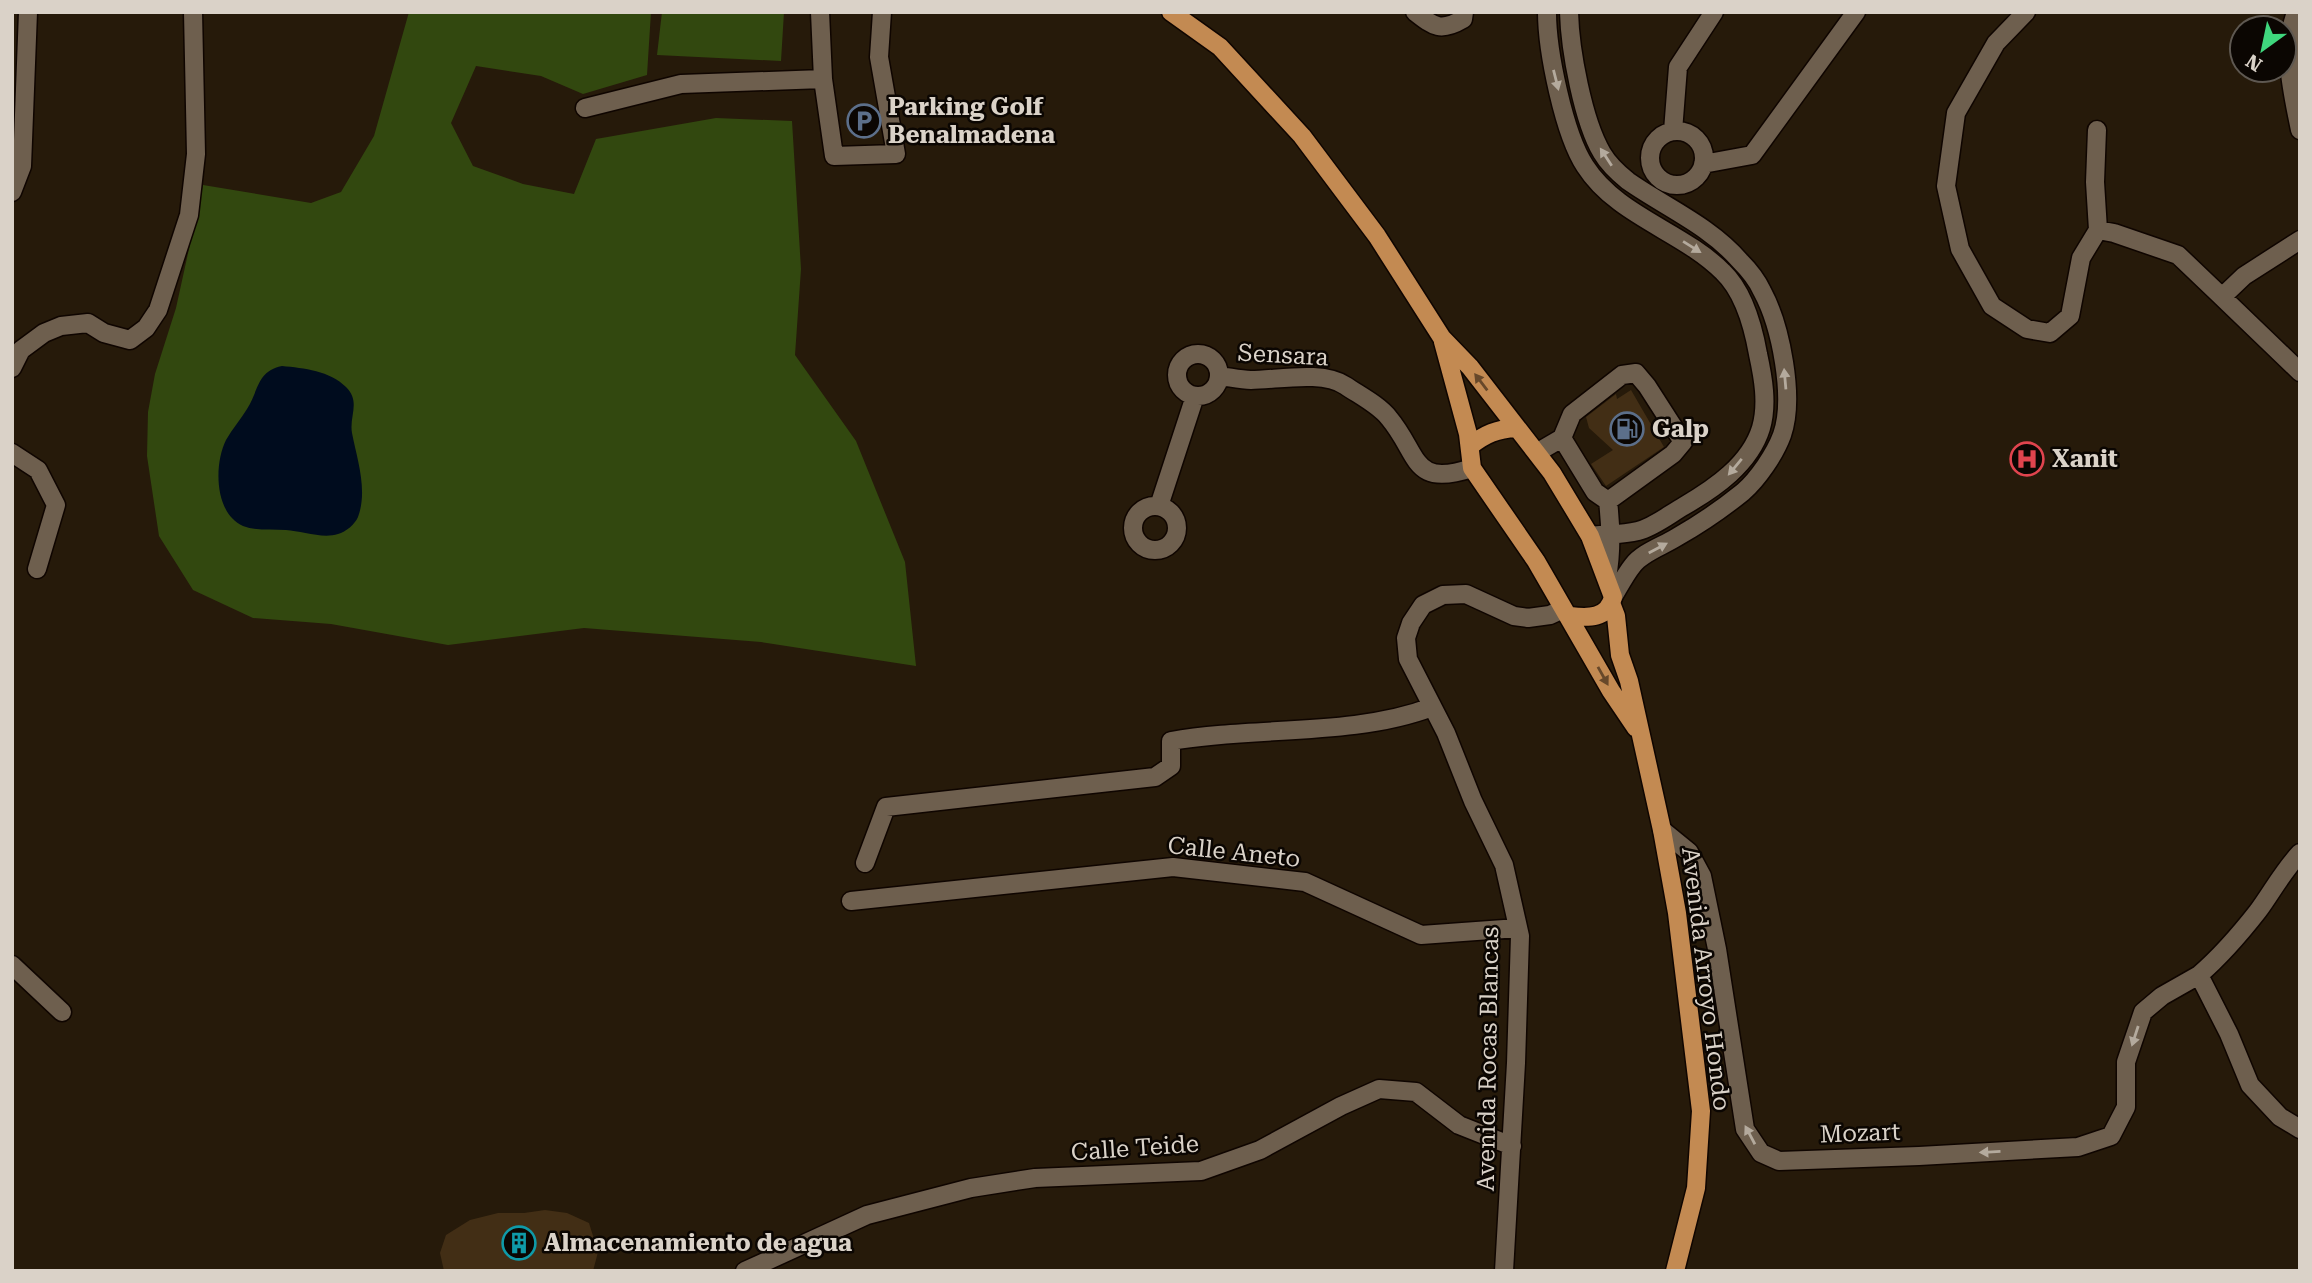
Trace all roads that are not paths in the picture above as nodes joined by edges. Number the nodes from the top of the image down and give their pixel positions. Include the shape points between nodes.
1 (28, 12) edge
2 (193, 12) edge
3 (820, 12) edge
4 (882, 12) edge
5 (1171, 12) edge
6 (1415, 12) edge
7 (1464, 12) edge
8 (1547, 12) edge
9 (1569, 12) edge
10 (1714, 12) edge
11 (1856, 12) edge
12 (2026, 12) edge
13 (2296, 12) edge
14 (824, 79) junction
15 (585, 108) dead end
16 (2097, 130) dead end
17 (2300, 130) edge
18 (1673, 131) junction
19 (1703, 164) junction
20 (1653, 170) junction
21 (1628, 181) junction
22 (1677, 185) junction
23 (12, 192) edge
24 (1674, 210) junction
25 (2098, 230) junction
26 (2300, 240) edge
27 (2222, 297) junction
28 (1443, 338) junction
29 (12, 368) edge
30 (2300, 372) edge
31 (1219, 376) junction
32 (1195, 396) junction
33 (1516, 428) junction
34 (1562, 438) junction
35 (1470, 446) junction
36 (1538, 452) junction
37 (12, 453) edge
38 (1472, 468) junction
39 (1608, 501) junction
40 (1159, 506) dead end
41 (1611, 533) junction
42 (1590, 536) junction
43 (37, 569) dead end
44 (1607, 577) junction
45 (1612, 600) junction
46 (1567, 613) junction
47 (1432, 707) junction
48 (1641, 735) junction
49 (1662, 830) junction
50 (2300, 853) edge
51 (865, 863) dead end
52 (851, 901) dead end
53 (1518, 928) junction
54 (12, 965) edge
55 (2199, 975) junction
56 (62, 1012) dead end
57 (2300, 1129) edge
58 (1512, 1146) junction
59 (745, 1271) edge
60 (1504, 1271) edge
61 (1675, 1271) edge

1 - 23 street via 22,166
2 - 29 street via 196,154 189,215 158,310 146,328 130,340 88,323 61,326 21,349
3 - 14 street
4 - 14 street via 879,57 896,154 834,156
5 - 28 main road via 1220,47 1302,136 1377,236
6 - 7 street via 1433,26 1448,27 1463,19
8 -> 41 street via 1554,75 1583,163 1613,197 1725,273 1743,302 1762,372 1761,428 1730,475 1640,531
21 -> 9 street via 1601,152 1589,121 1575,71
10 - 18 street via 1678,67
11 - 19 street via 1752,155
12 - 25 street via 1996,43 1956,113 1946,186 1960,249 1992,306 2027,329 2050,333 2070,316 2081,258
13 - 17 street via 2287,66
14 - 15 street via 681,84
16 - 25 street
18 - 19 street via 1696,138
18 - 20 street via 1655,143 1650,160
19 - 22 street via 1695,179
20 - 21 street
20 - 22 street
21 - 24 street
22 - 24 street
45 -> 24 street via 1639,559 1722,509 1746,489 1782,436 1787,409 1777,332 1762,290 1713,236
25 - 27 street via 2178,255
26 - 27 street via 2244,276
27 - 30 street
33 -> 28 main road
28 - 35 main road
31 - 32 street via 1214,389
31 - 32 street via 1214,363 1203,355 1184,359 1177,378 1183,390
31 - 38 street, Sensara via 1248,380 1307,376 1342,383 1388,416 1419,466 1438,475
32 - 40 street
33 - 35 main road via 1499,429
33 - 36 main road, Avenida Arroyo Hondo
34 - 36 street
34 - 39 street via 1595,492
34 - 39 street via 1572,414 1622,375 1636,373 1647,386 1682,442 1673,454
35 - 38 main road
36 - 42 main road, Avenida Arroyo Hondo
37 - 43 street via 37,470 56,505
38 - 46 main road, Avenida Arroyo Hondo
39 - 41 street
41 - 42 street
41 - 44 street
42 - 44 main road, Avenida Arroyo Hondo
44 - 45 main road, Avenida Arroyo Hondo
45 - 46 main road via 1604,613 1590,618
45 - 48 main road, Avenida Arroyo Hondo via 1620,655
46 - 47 street, Avenida Rocas Blancas via 1514,616 1466,594 1443,595 1423,605 1406,638 1408,659
46 -> 48 main road, Avenida Arroyo Hondo
47 - 51 street via 1411,715 1349,724 1171,741 1171,766 1156,776 886,807
47 - 53 street, Avenida Rocas Blancas via 1504,865
48 - 49 main road, Avenida Arroyo Hondo
55 -> 49 street, Mozart via 2143,1012 2126,1062 2126,1107 2111,1136 2078,1147 1779,1161 1760,1153 1745,1129 1702,876 1689,852
49 - 61 main road, Avenida Arroyo Hondo via 1701,1111 1696,1188
50 - 55 street, Mozart via 2218,959
52 - 53 street, Calle Aneto via 1173,867 1305,882 1421,935
53 - 58 street, Avenida Rocas Blancas
54 - 56 street
55 - 57 street via 2250,1085 2280,1117
58 - 59 street, Calle Teide via 1459,1125 1416,1092 1380,1089 1260,1150 1201,1171 1035,1178 971,1188 867,1215
58 - 60 street, Avenida Rocas Blancas

